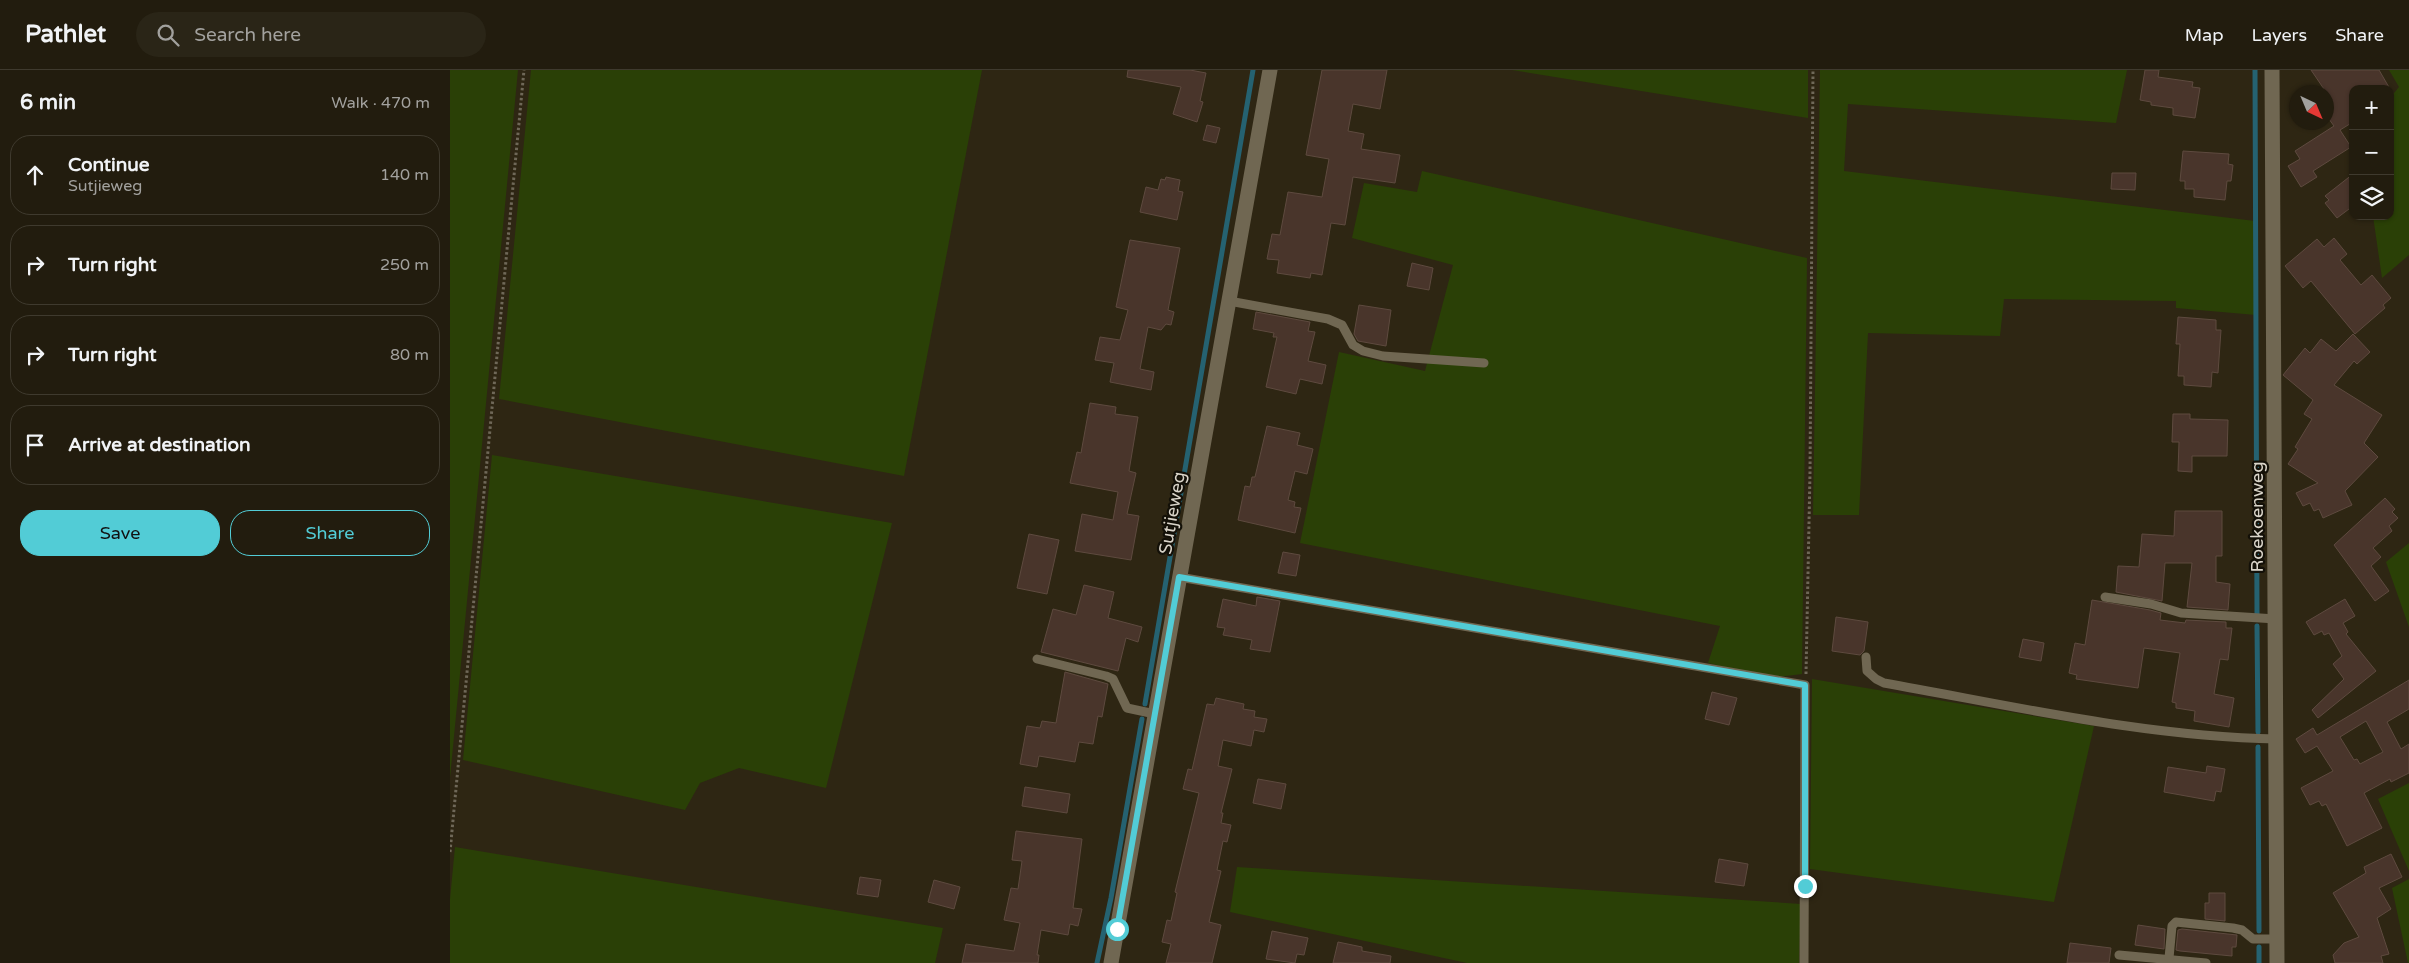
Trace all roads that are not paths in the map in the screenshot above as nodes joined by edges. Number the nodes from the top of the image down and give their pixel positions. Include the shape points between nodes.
1 (1270, 70) edge
2 (2272, 70) edge
3 (1229, 301) junction
4 (1484, 363) dead end
5 (1179, 577) junction
6 (2105, 597) dead end
7 (2276, 619) junction
8 (1866, 657) dead end
9 (1038, 659) dead end
10 (1155, 714) junction
11 (2277, 739) junction
12 (2277, 939) junction
13 (2120, 955) dead end
14 (2169, 958) junction
15 (1112, 963) edge
16 (1804, 963) edge
17 (2206, 963) edge
18 (2277, 963) edge

1 - 3 street, Sutjieweg
2 - 7 street, Roekoenweg
3 - 4 lane via 1328,319 1342,325 1354,345 1383,356
3 - 5 street, Sutjieweg
5 - 10 street, Sutjieweg
5 - 16 lane via 1805,685
6 - 7 lane via 2151,604 2181,613
7 - 11 street, Roekoenweg
8 - 11 lane via 1867,671 1884,683 2131,726 2234,738
9 - 10 lane via 1113,679 1127,708
10 - 15 street, Sutjieweg
11 - 12 street, Roekoenweg
12 - 14 lane via 2253,939 2242,930 2233,928 2176,922 2172,926
12 - 18 street, Roekoenweg
13 - 14 lane
14 - 17 lane

